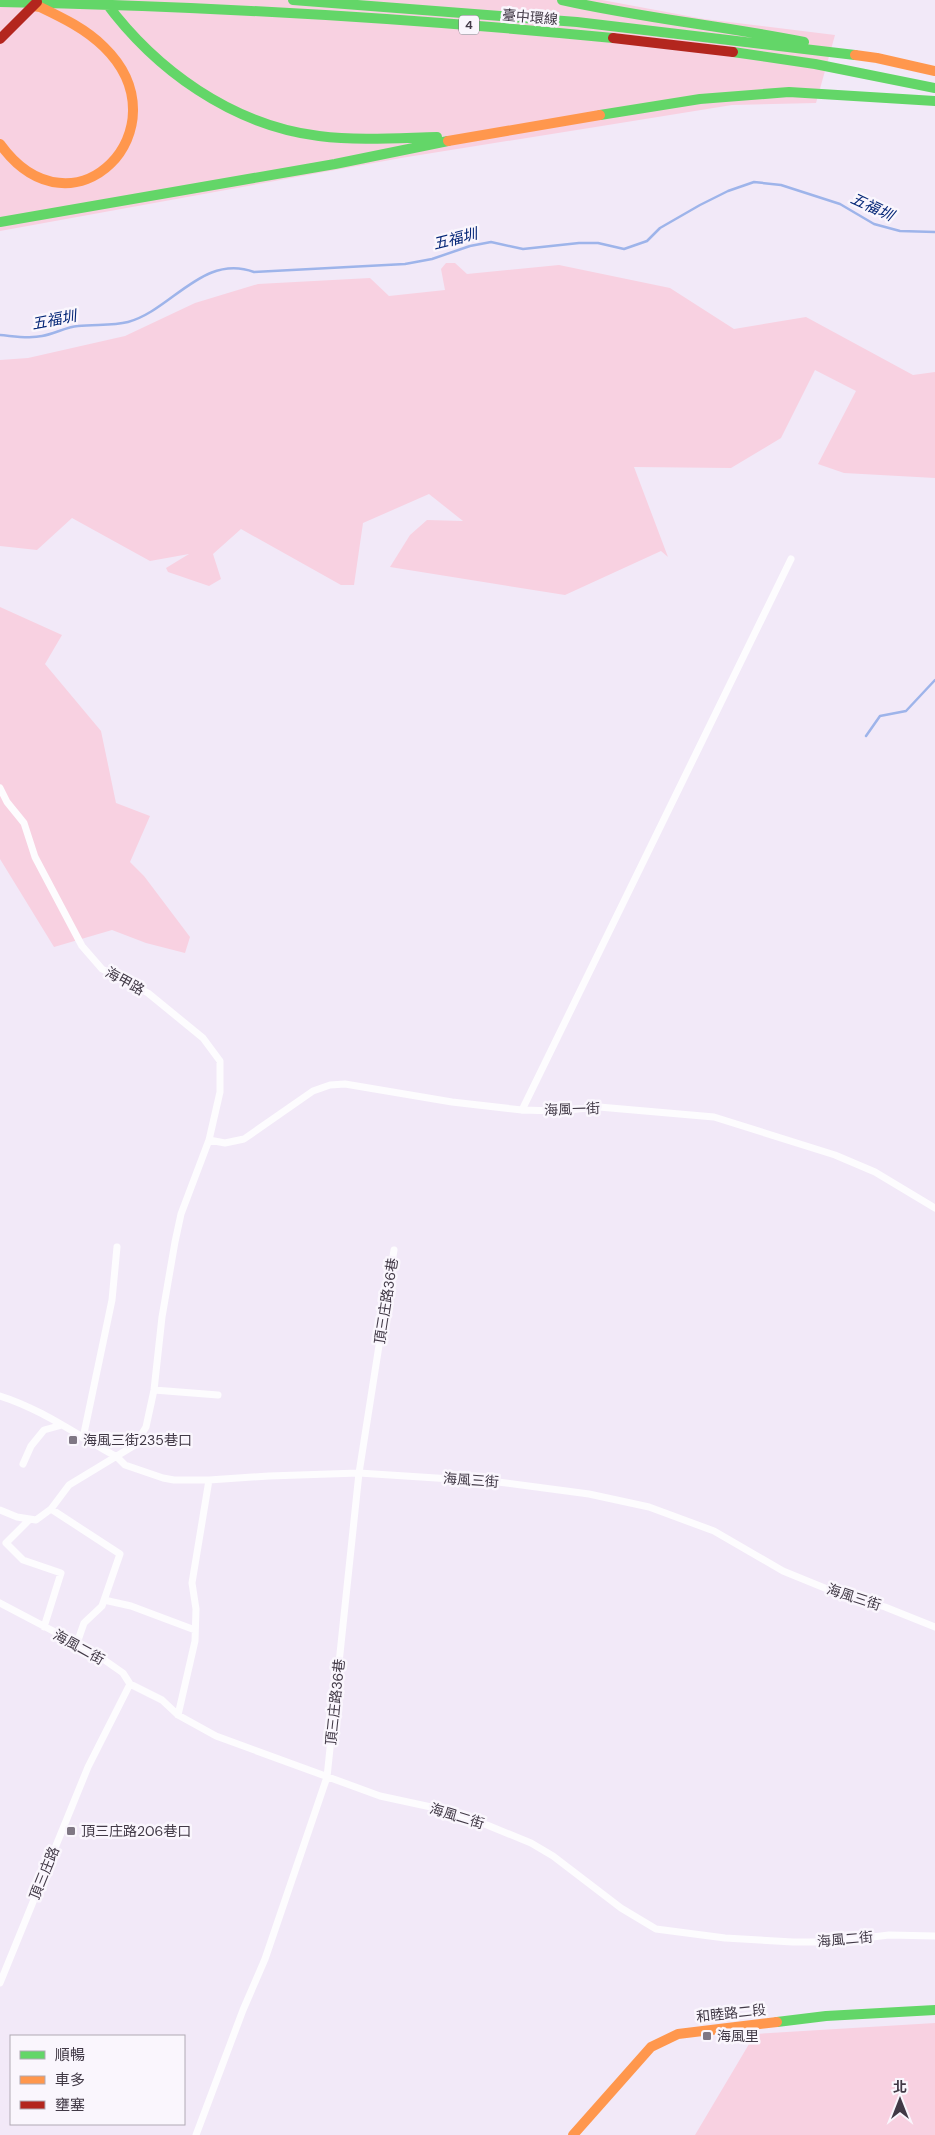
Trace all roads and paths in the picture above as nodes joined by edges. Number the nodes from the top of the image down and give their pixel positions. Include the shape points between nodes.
1 (39, 0) edge
2 (104, 0) edge
3 (293, 0) edge
4 (562, 0) edge
5 (3, 2) edge
6 (24, 13) junction
7 (0, 38) edge
8 (0, 51) edge
9 (877, 58) junction
10 (935, 71) edge
11 (935, 88) edge
12 (935, 100) edge
13 (471, 136) junction
14 (0, 144) edge
15 (0, 222) edge
16 (791, 559) dead end
17 (0, 788) edge
18 (522, 1110) junction
19 (209, 1140) junction
20 (935, 1208) edge
21 (117, 1247) dead end
22 (394, 1250) dead end
23 (154, 1390) junction
24 (218, 1395) dead end
25 (0, 1396) edge
26 (62, 1425) junction
27 (83, 1438) junction
28 (117, 1457) junction
29 (23, 1464) dead end
30 (359, 1473) junction
31 (208, 1480) junction
32 (51, 1509) junction
33 (0, 1510) edge
34 (29, 1520) junction
35 (104, 1600) junction
36 (0, 1603) edge
37 (44, 1627) junction
38 (935, 1627) edge
39 (195, 1630) junction
40 (77, 1643) junction
41 (130, 1684) junction
42 (178, 1715) junction
43 (327, 1777) junction
44 (935, 1936) edge
45 (0, 1983) edge
46 (935, 2010) edge
47 (196, 2135) edge
48 (573, 2135) edge

1 - 6 main road
2 - 13 main road via 142,46 174,74 210,98 254,118 301,133 341,138
3 - 9 main road, 臺中環線 / 4 via 577,22
4 - 9 main road via 613,12 780,37
5 - 11 main road, 臺中環線 / 4 via 139,4 324,14 575,34 861,71
5 - 14 main road via 40,7 94,38 120,67 135,106 130,135 116,160 103,172 84,180 66,184 34,177 17,165
6 - 7 main road
6 - 8 main road
9 - 10 main road, 臺中環線 / 4
12 - 13 main road via 779,93 700,99
13 - 15 main road via 335,164
16 - 18 street
17 - 19 street, 海甲路 via 24,823 35,858 82,946 102,969 148,993 203,1038 220,1061 220,1092
18 - 19 street, 海風一街 via 345,1084 330,1085 313,1092 244,1139 225,1143
18 - 20 street, 海風一街 via 599,1107 714,1117 875,1172
19 - 23 street, 海甲路 via 179,1223 162,1317
21 - 27 street via 112,1300
22 - 30 street, 頂三庄路36巷
23 - 24 street
23 - 28 street, 海甲路 via 146,1427 135,1445
25 - 26 street, 海風三街 via 24,1403
26 - 27 street, 海風三街
26 - 29 street via 44,1430 31,1446
27 - 28 street, 海風三街
28 - 31 street, 海風三街 via 125,1465 163,1478
28 - 32 street, 海甲路 via 70,1485
30 - 31 street, 海風三街
30 - 38 street, 海風三街 via 542,1487 649,1507 714,1531 783,1571
30 - 43 street, 頂三庄路36巷
31 - 39 street via 192,1583
32 - 34 street via 36,1520
32 - 35 street via 120,1554
33 - 34 street
34 - 37 street via 6,1544 23,1560 61,1573
35 - 39 street
35 - 40 street via 84,1624
36 - 37 street, 海風二街
37 - 40 street, 海風二街
39 - 42 street
40 - 41 street, 海風二街 via 123,1673
41 - 42 street, 海風二街 via 162,1700
41 - 45 street, 頂三庄路 via 88,1767
42 - 43 street, 海風二街 via 216,1736
43 - 44 street, 海風二街 via 380,1796 488,1826 531,1843 621,1908 656,1929 793,1942 831,1942 889,1935
43 - 47 street, 頂三庄路36巷 via 265,1960
46 - 48 main road, 和睦路二段 via 826,2016 678,2034 651,2047

